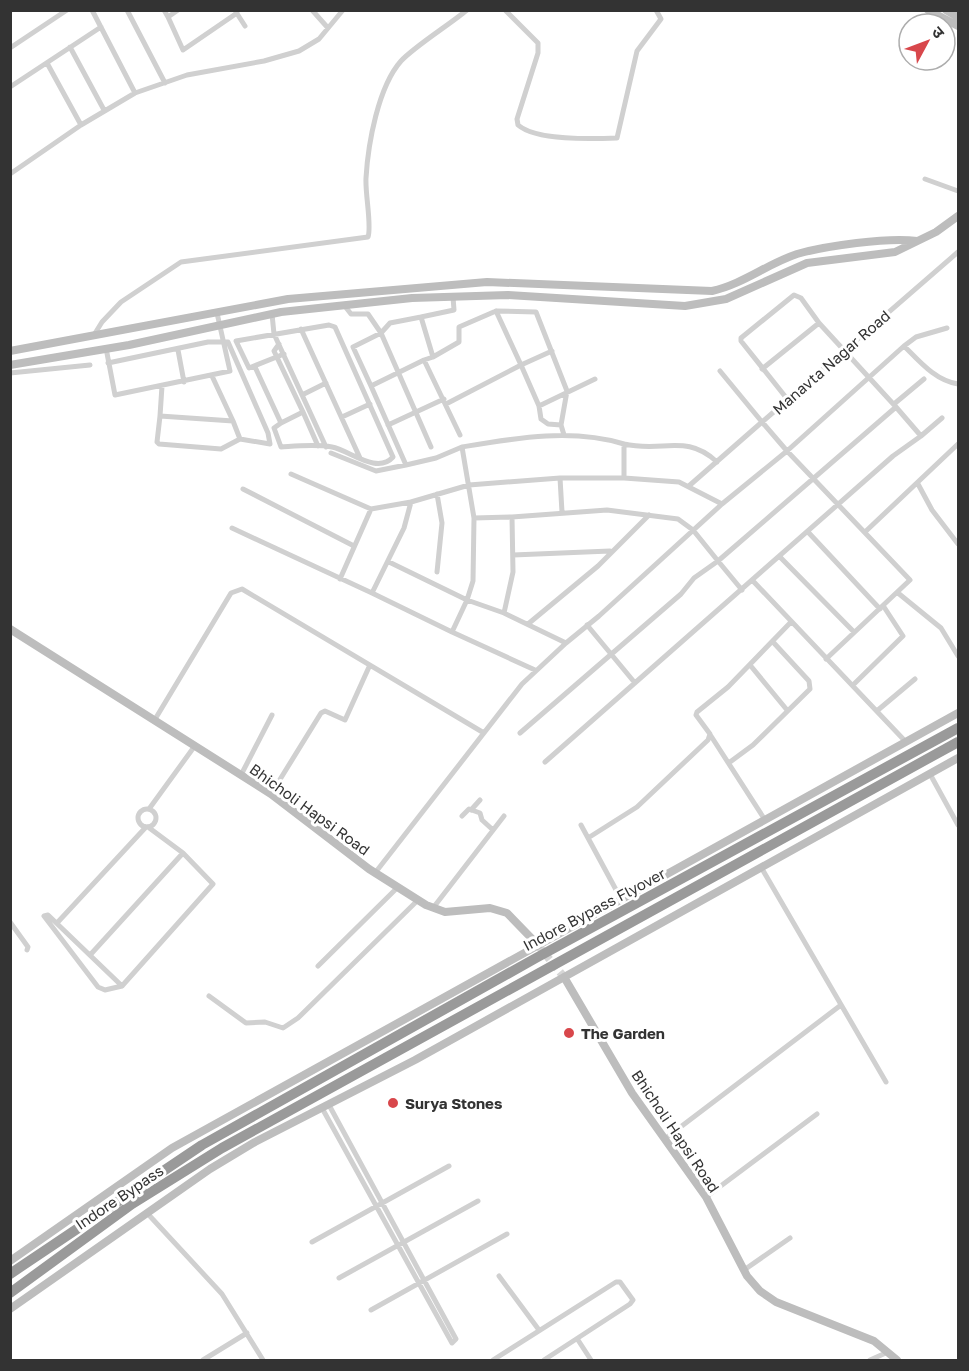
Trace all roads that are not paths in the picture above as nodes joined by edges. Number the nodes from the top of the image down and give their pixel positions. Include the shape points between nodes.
1 (67, 10) edge
2 (92, 10) edge
3 (127, 10) edge
4 (164, 10) edge
5 (178, 10) edge
6 (312, 10) edge
7 (343, 10) edge
8 (467, 10) edge
9 (505, 10) edge
10 (656, 10) edge
11 (928, 10) edge
12 (946, 10) edge
13 (236, 12) edge
14 (168, 17) junction
15 (958, 17) edge
16 (245, 26) dead end
17 (958, 26) edge
18 (101, 27) junction
19 (328, 28) junction
20 (70, 47) junction
21 (10, 48) edge
22 (47, 63) junction
23 (165, 83) junction
24 (10, 87) edge
25 (135, 93) junction
26 (104, 110) junction
27 (81, 125) junction
28 (10, 174) edge
29 (925, 179) dead end
30 (958, 191) edge
31 (958, 216) edge
32 (918, 241) junction
33 (958, 252) edge
34 (453, 297) junction
35 (344, 305) junction
36 (496, 311) junction
37 (217, 313) junction
38 (272, 314) junction
39 (421, 317) junction
40 (819, 323) junction
41 (220, 326) junction
42 (947, 328) dead end
43 (301, 329) junction
44 (274, 333) junction
45 (381, 333) junction
46 (94, 335) junction
47 (223, 342) junction
48 (279, 344) junction
49 (904, 346) junction
50 (106, 348) junction
51 (178, 350) junction
52 (10, 351) edge
53 (552, 351) junction
54 (845, 351) junction
55 (284, 354) junction
56 (277, 357) junction
57 (433, 357) junction
58 (424, 360) junction
59 (108, 363) junction
60 (90, 365) dead end
61 (521, 365) junction
62 (10, 366) edge
63 (255, 367) junction
64 (762, 369) junction
65 (720, 371) dead end
66 (10, 373) edge
67 (398, 373) junction
68 (212, 376) junction
69 (869, 377) junction
70 (595, 379) dead end
71 (924, 379) dead end
72 (184, 382) junction
73 (326, 384) junction
74 (958, 384) edge
75 (162, 386) junction
76 (371, 386) junction
77 (567, 391) junction
78 (302, 395) junction
79 (788, 400) junction
80 (445, 402) junction
81 (370, 404) junction
82 (539, 406) junction
83 (895, 406) junction
84 (303, 412) junction
85 (416, 413) junction
86 (160, 416) junction
87 (342, 417) junction
88 (942, 418) dead end
89 (233, 421) junction
90 (762, 422) junction
91 (281, 423) junction
92 (388, 425) junction
93 (561, 425) junction
94 (460, 435) dead end
95 (564, 435) junction
96 (921, 436) junction
97 (240, 439) junction
98 (624, 444) junction
99 (958, 444) edge
100 (318, 446) junction
101 (326, 447) junction
102 (431, 447) dead end
103 (462, 447) junction
104 (787, 451) junction
105 (331, 453) dead end
106 (360, 458) junction
107 (717, 462) junction
108 (406, 465) junction
109 (291, 474) dead end
110 (560, 478) junction
111 (624, 478) junction
112 (814, 479) junction
113 (918, 484) junction
114 (469, 485) junction
115 (690, 485) junction
116 (243, 489) dead end
117 (437, 494) junction
118 (411, 502) junction
119 (722, 504) junction
120 (839, 504) junction
121 (371, 509) junction
122 (562, 512) junction
123 (649, 515) junction
124 (512, 517) junction
125 (474, 518) junction
126 (232, 528) dead end
127 (693, 530) junction
128 (808, 532) junction
129 (865, 532) junction
130 (958, 544) edge
131 (354, 546) junction
132 (610, 551) junction
133 (513, 555) junction
134 (780, 557) junction
135 (718, 561) junction
136 (389, 562) junction
137 (437, 572) dead end
138 (340, 579) junction
139 (753, 581) junction
140 (742, 590) junction
141 (372, 592) junction
142 (898, 593) junction
143 (467, 600) junction
144 (882, 608) junction
145 (504, 613) junction
146 (790, 622) junction
147 (528, 624) junction
148 (587, 625) junction
149 (10, 629) edge
150 (452, 632) junction
151 (854, 632) junction
152 (773, 642) junction
153 (566, 643) junction
154 (611, 656) junction
155 (958, 656) edge
156 (826, 659) junction
157 (750, 665) junction
158 (369, 667) junction
159 (535, 670) junction
160 (915, 679) dead end
161 (635, 683) junction
162 (853, 685) junction
163 (788, 710) junction
164 (878, 710) junction
165 (958, 713) edge
166 (272, 715) dead end
167 (154, 721) junction
168 (958, 728) edge
169 (484, 733) junction
170 (520, 733) dead end
171 (710, 734) junction
172 (906, 742) junction
173 (958, 742) edge
174 (194, 747) junction
175 (958, 758) edge
176 (545, 762) dead end
177 (730, 762) junction
178 (930, 774) junction
179 (241, 775) junction
180 (271, 794) junction
181 (480, 800) dead end
182 (149, 809) junction
183 (471, 810) junction
184 (462, 816) dead end
185 (504, 816) dead end
186 (765, 820) junction
187 (581, 825) dead end
188 (958, 825) edge
189 (147, 827) junction
190 (493, 830) junction
191 (588, 838) junction
192 (183, 853) junction
193 (761, 867) junction
194 (375, 873) junction
195 (398, 887) junction
196 (621, 899) junction
197 (418, 900) junction
198 (433, 908) junction
199 (10, 922) edge
200 (57, 923) junction
201 (537, 944) junction
202 (27, 950) dead end
203 (91, 954) junction
204 (318, 966) dead end
205 (564, 976) junction
206 (122, 986) junction
207 (210, 996) dead end
208 (841, 1005) junction
209 (886, 1082) dead end
210 (247, 1106) junction
211 (326, 1106) junction
212 (817, 1114) dead end
213 (249, 1119) junction
214 (253, 1137) junction
215 (666, 1138) junction
216 (449, 1166) dead end
217 (706, 1197) junction
218 (478, 1201) dead end
219 (379, 1205) junction
220 (147, 1213) junction
221 (507, 1234) dead end
222 (790, 1238) dead end
223 (312, 1242) dead end
224 (402, 1245) junction
225 (10, 1261) edge
226 (744, 1269) junction
227 (10, 1274) edge
228 (499, 1276) dead end
229 (339, 1278) dead end
230 (422, 1281) junction
231 (10, 1293) edge
232 (10, 1309) edge
233 (371, 1310) dead end
234 (539, 1330) junction
235 (247, 1333) junction
236 (578, 1340) junction
237 (888, 1352) junction
238 (203, 1360) edge
239 (263, 1360) edge
240 (493, 1360) edge
241 (544, 1360) edge
242 (591, 1360) edge
243 (870, 1360) edge
244 (897, 1360) edge

1 - 21 street
2 - 18 street
3 - 23 street
4 - 14 street
5 - 14 street
6 - 19 street
7 - 19 street
8 - 46 street via 402,60 385,84 367,167 368,237 181,262 121,302
9 - 10 street via 538,44 518,125 533,133 596,139 616,138 637,51 661,19
11 - 17 street
12 - 15 street
13 - 14 street via 183,50
13 - 16 street
18 - 20 street
18 - 25 street
19 - 23 street via 319,39 299,51
20 - 22 street
20 - 26 street
22 - 24 street
22 - 27 street
23 - 25 street
25 - 26 street
26 - 27 street
27 - 28 street
29 - 30 street
31 - 32 street
32 - 34 street via 895,252 807,263 726,299 702,304 508,295
32 - 37 street via 896,238 797,255 730,287 712,291 452,283 288,299
33 - 54 street, Manavta Nagar Road
34 - 35 street
34 - 39 street via 454,310
35 - 38 street
35 - 45 street via 351,314 368,314
36 - 53 street via 536,312
36 - 57 street via 459,327 459,342
36 - 61 street
37 - 41 street
37 - 46 street
38 - 41 street
38 - 44 street
39 - 45 street via 390,323
39 - 57 street
40 - 54 street
40 - 64 street
40 - 64 street via 801,298 788,297 741,338 741,345
41 - 47 street
41 - 50 street
42 - 49 street via 916,337
43 - 44 street
43 - 73 street
43 - 81 street via 335,327
44 - 48 street
44 - 63 street via 236,341 247,367
45 - 67 street
45 - 76 street via 353,347
46 - 52 street
47 - 51 street
47 - 68 street via 230,371
47 - 97 street via 228,342 270,440 268,445
48 - 55 street
48 - 56 street via 274,351
49 - 69 street
49 - 74 street via 928,370
50 - 59 street
50 - 62 street
51 - 59 street
51 - 72 street
53 - 61 street
53 - 77 street
54 - 69 street
54 - 79 street, Manavta Nagar Road
55 - 56 street
55 - 78 street
56 - 63 street
56 - 84 street
57 - 58 street
58 - 67 street
58 - 80 street
59 - 75 street via 114,394
60 - 66 street
61 - 80 street
61 - 82 street
63 - 91 street
64 - 79 street
65 - 90 street
67 - 76 street
67 - 85 street
68 - 72 street
68 - 89 street
69 - 83 street
69 - 104 street
70 - 77 street
71 - 83 street
72 - 75 street
73 - 78 street
73 - 87 street
75 - 86 street
76 - 92 street
77 - 82 street
77 - 93 street
78 - 101 street
79 - 90 street, Manavta Nagar Road
80 - 85 street
80 - 94 street
81 - 87 street
81 - 106 street via 393,457 388,462 376,463
82 - 93 street via 541,419
83 - 96 street
83 - 112 street
84 - 91 street
84 - 100 street
85 - 92 street
85 - 102 street
86 - 89 street
86 - 97 street via 159,444 221,449
87 - 106 street
88 - 96 street
89 - 97 street
90 - 104 street, Manavta Nagar Road
90 - 107 street
91 - 100 street via 274,428 281,447
92 - 108 street
93 - 95 street
95 - 98 street
95 - 103 street via 520,437
96 - 120 street
98 - 107 street via 644,448 691,445
98 - 111 street
99 - 113 street
100 - 101 street
101 - 106 street
103 - 108 street
103 - 114 street
104 - 112 street, Manavta Nagar Road
104 - 119 street
105 - 108 street via 376,471
107 - 115 street
109 - 121 street
110 - 111 street
110 - 114 street
110 - 122 street
111 - 115 street
112 - 120 street, Manavta Nagar Road
112 - 135 street
113 - 129 street
113 - 130 street
114 - 117 street
114 - 125 street
115 - 119 street
116 - 131 street
117 - 118 street
117 - 137 street via 442,523
118 - 121 street
118 - 136 street
119 - 127 street
120 - 128 street
120 - 129 street, Manavta Nagar Road
121 - 131 street
122 - 123 street via 607,510
122 - 124 street
123 - 127 street via 678,519
123 - 132 street
124 - 125 street
124 - 133 street
125 - 143 street via 473,582
126 - 138 street
127 - 135 street
127 - 148 street
128 - 134 street
128 - 144 street
129 - 142 street, Manavta Nagar Road via 910,580
131 - 138 street
132 - 133 street
132 - 147 street via 598,566
133 - 145 street via 512,588
134 - 139 street
134 - 151 street
135 - 140 street
135 - 154 street via 694,578
136 - 141 street
136 - 143 street
138 - 141 street
139 - 140 street
139 - 146 street
140 - 161 street
141 - 150 street
142 - 144 street
142 - 155 street via 941,628
143 - 145 street
143 - 150 street
144 - 151 street
144 - 162 street via 903,636
145 - 147 street
146 - 152 street
146 - 156 street
147 - 153 street
148 - 153 street
148 - 154 street
149 - 167 street, Bhicholi Hapsi Road
150 - 159 street
151 - 156 street
152 - 157 street
152 - 163 street via 811,685
153 - 159 street
154 - 161 street
154 - 170 street
156 - 162 street
157 - 163 street
157 - 171 street via 697,712
158 - 167 street via 237,589
158 - 169 street
158 - 180 street via 345,720 325,711 321,713
159 - 169 street
160 - 164 street
161 - 176 street
162 - 164 street
163 - 177 street
164 - 172 street
165 - 172 street
166 - 179 street
167 - 174 street, Bhicholi Hapsi Road
168 - 213 highway, Indore Bypass Flyover
169 - 194 street
171 - 177 street
171 - 191 street via 636,807
172 - 186 street
173 - 214 highway, Indore Bypass Flyover via 308,1099
174 - 179 street, Bhicholi Hapsi Road
174 - 182 street
175 - 178 street
177 - 186 street
178 - 188 street
178 - 193 street
179 - 180 street, Bhicholi Hapsi Road
180 - 194 street, Bhicholi Hapsi Road
181 - 183 street
182 - 189 street via 156,820
182 - 189 street via 138,816 139,822
183 - 184 street
183 - 190 street via 480,813
185 - 190 street
186 - 196 street
187 - 191 street
189 - 192 street
189 - 200 street
190 - 198 street
191 - 196 street
192 - 203 street
192 - 206 street via 212,880 211,888
193 - 205 street
193 - 208 street
194 - 195 street, Bhicholi Hapsi Road
195 - 197 street, Bhicholi Hapsi Road
195 - 204 street
196 - 201 street
197 - 198 street, Bhicholi Hapsi Road
197 - 207 street via 298,1018 283,1028 265,1022 246,1023
198 - 201 street, Bhicholi Hapsi Road via 461,913 490,908 507,913
199 - 202 street
200 - 203 street
200 - 206 street via 44,916 98,987 105,990
201 - 210 street
203 - 206 street
205 - 211 street
205 - 215 street, Bhicholi Hapsi Road via 632,1093
208 - 209 street
208 - 215 street
210 - 213 highway
210 - 225 street via 172,1148
211 - 214 street
211 - 219 street
212 - 217 street
213 - 227 highway, Indore Bypass via 158,1172
214 - 220 street
214 - 231 highway, Indore Bypass via 132,1204
215 - 217 street, Bhicholi Hapsi Road
216 - 219 street
217 - 226 street, Bhicholi Hapsi Road
218 - 224 street
219 - 223 street
219 - 224 street
220 - 232 street
220 - 235 street via 222,1294
221 - 230 street
222 - 226 street
224 - 229 street
224 - 230 street
226 - 237 street, Bhicholi Hapsi Road via 760,1292 776,1302 874,1341
228 - 234 street
230 - 230 street via 456,1339 452,1343
230 - 233 street
234 - 236 street via 620,1282 633,1300
234 - 240 street
235 - 238 street
235 - 239 street
236 - 241 street
236 - 242 street
237 - 243 street
237 - 244 street, Bhicholi Hapsi Road

